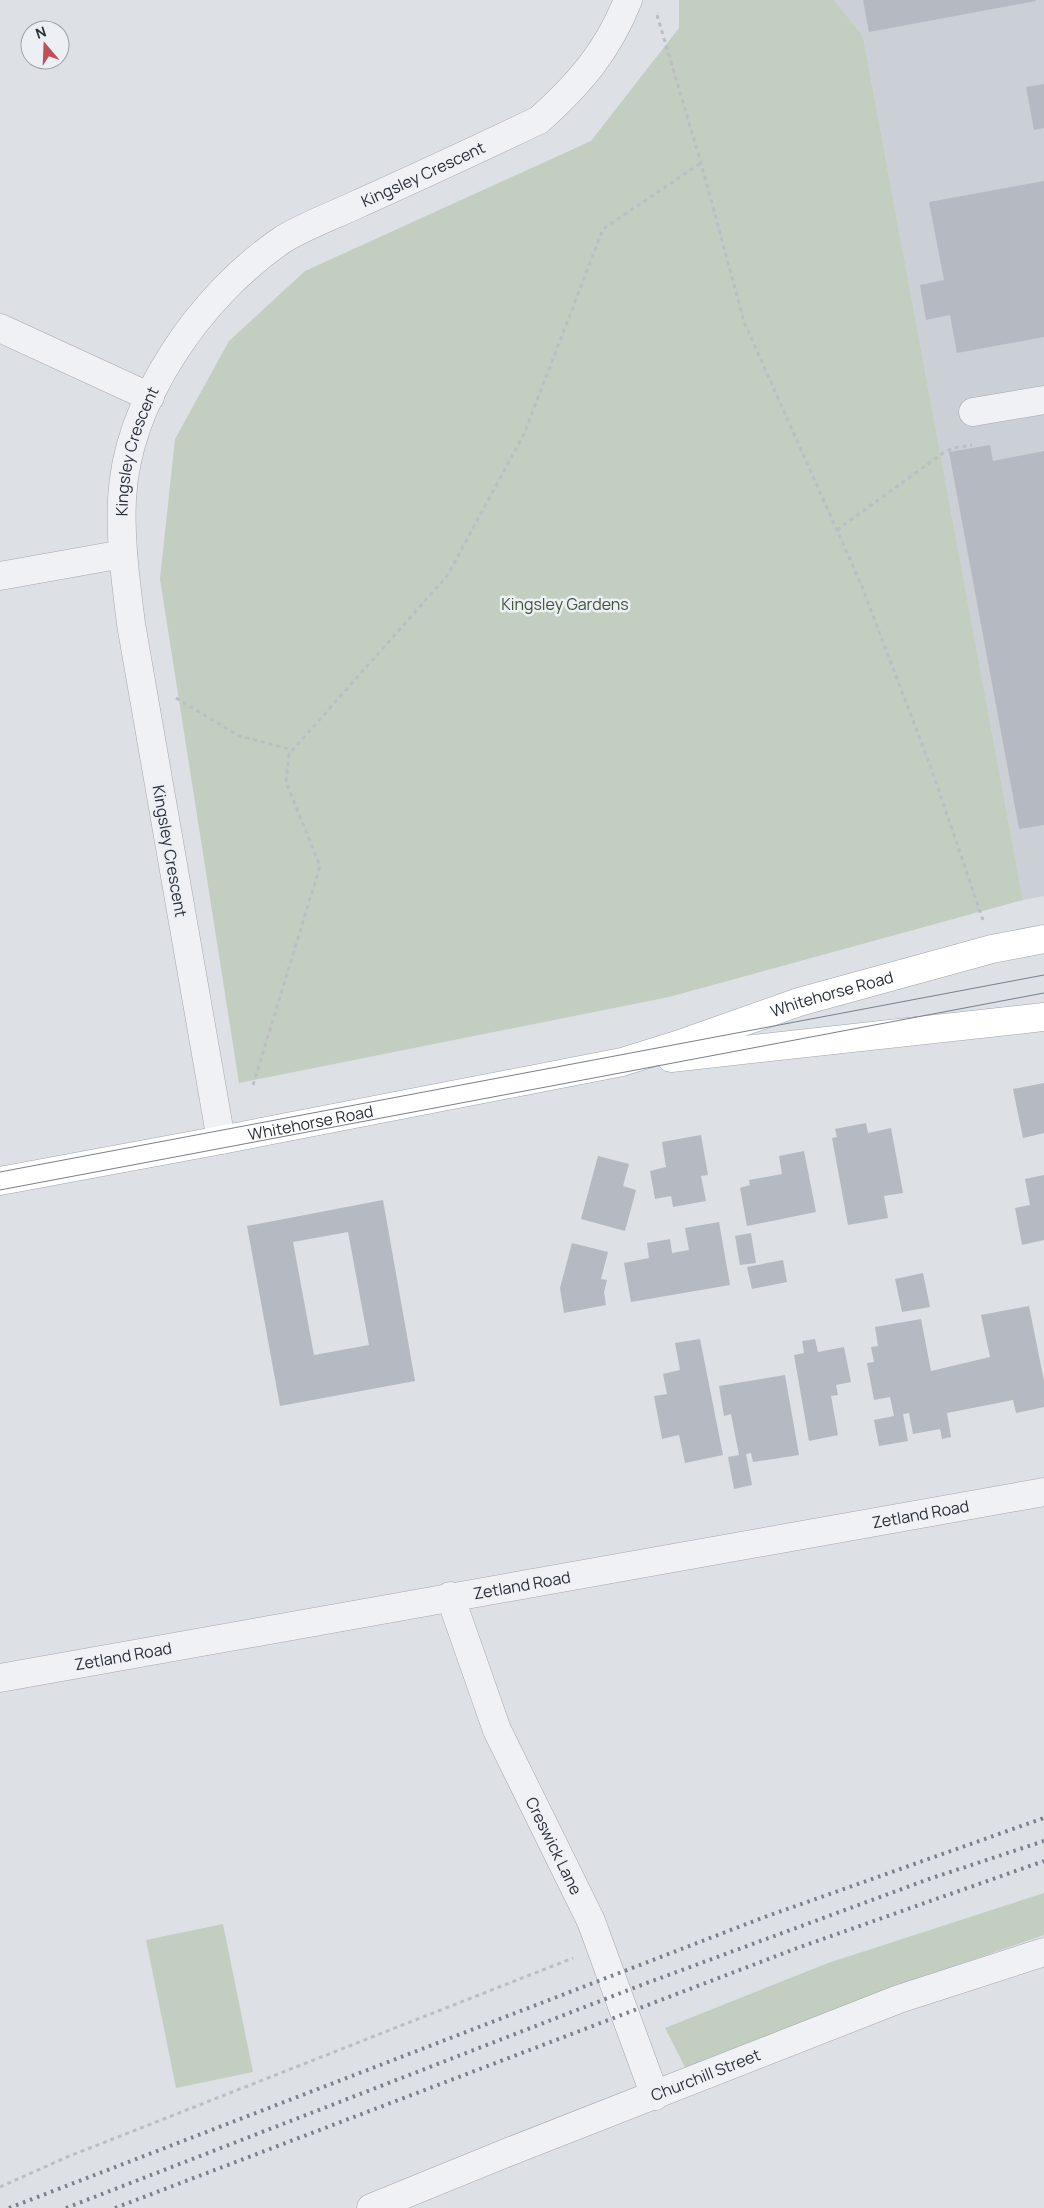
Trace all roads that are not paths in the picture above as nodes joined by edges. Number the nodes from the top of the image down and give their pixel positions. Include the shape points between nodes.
1 (628, 0) edge
2 (0, 328) edge
3 (150, 397) junction
4 (1044, 400) edge
5 (973, 412) dead end
6 (123, 554) junction
7 (0, 576) edge
8 (1044, 939) edge
9 (1044, 1017) edge
10 (622, 1062) junction
11 (221, 1140) junction
12 (0, 1181) edge
13 (1044, 1492) edge
14 (450, 1596) junction
15 (0, 1678) edge
16 (1044, 1952) edge
17 (655, 2096) junction
18 (371, 2208) edge

1 - 3 street, Kingsley Crescent via 603,51 567,95 539,120 283,239 235,277 195,323 161,372
2 - 3 street
3 - 6 street, Kingsley Crescent via 133,434 122,498
4 - 5 street
6 - 7 street
6 - 11 street, Kingsley Crescent via 139,677
8 - 10 main road, Whitehorse Road via 992,949 799,1002
9 - 10 main road, Whitehorse Road
10 - 11 main road, Whitehorse Road
11 - 12 main road, Whitehorse Road
13 - 14 street, Zetland Road
14 - 15 street, Zetland Road
14 - 17 street, Creswick Lane via 497,1730 591,1921
16 - 17 street, Churchill Street via 898,1999
17 - 18 street, Churchill Street

